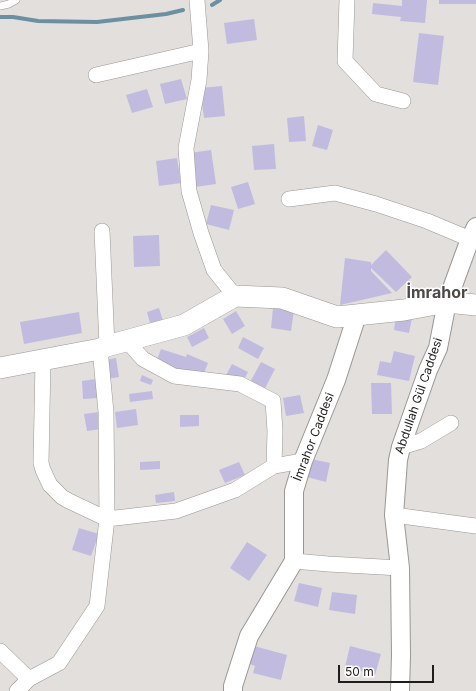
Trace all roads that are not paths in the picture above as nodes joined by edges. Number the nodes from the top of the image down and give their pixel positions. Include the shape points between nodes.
1 (16, 0) edge
2 (197, 0) edge
3 (347, 0) edge
4 (0, 6) edge
5 (201, 51) junction
6 (96, 75) dead end
7 (403, 101) dead end
8 (289, 199) dead end
9 (102, 231) dead end
10 (473, 233) edge
11 (235, 296) junction
12 (447, 302) junction
13 (476, 305) edge
14 (357, 315) junction
15 (111, 345) junction
16 (43, 360) junction
17 (0, 368) edge
18 (451, 423) dead end
19 (401, 447) junction
20 (303, 461) junction
21 (274, 466) junction
22 (394, 515) junction
23 (108, 519) junction
24 (476, 526) edge
25 (294, 560) junction
26 (400, 568) junction
27 (0, 651) edge
28 (29, 679) junction
29 (17, 691) edge
30 (233, 691) edge
31 (400, 691) edge

1 - 4 lane
2 - 5 street
3 - 7 street via 344,61 376,94
5 - 6 street
5 - 11 street via 199,80 186,148 189,191 214,270
8 - 10 street via 335,193
9 - 15 street
10 - 12 street, Abdullah Gül Caddesi
11 - 14 main road via 282,298 337,317
11 - 15 main road via 184,325
12 - 13 main road
12 - 14 main road
12 - 19 street, Abdullah Gül Caddesi via 438,348
14 - 20 street, İmrahor Caddesi via 336,380
15 - 16 main road
15 - 21 street via 174,376 240,384 273,401
15 - 23 street via 106,412
16 - 17 main road
16 - 23 street via 43,470 50,485 62,497
18 - 19 street via 421,441
19 - 22 street, Abdullah Gül Caddesi
20 - 21 street
20 - 25 street, İmrahor Caddesi via 294,491
21 - 23 street via 235,490 176,511
22 - 24 street
22 - 26 street, Abdullah Gül Caddesi
23 - 28 street via 97,606 59,662
25 - 26 street
25 - 30 street via 249,636
26 - 31 street, Abdullah Gül Caddesi
27 - 28 street
28 - 29 street

